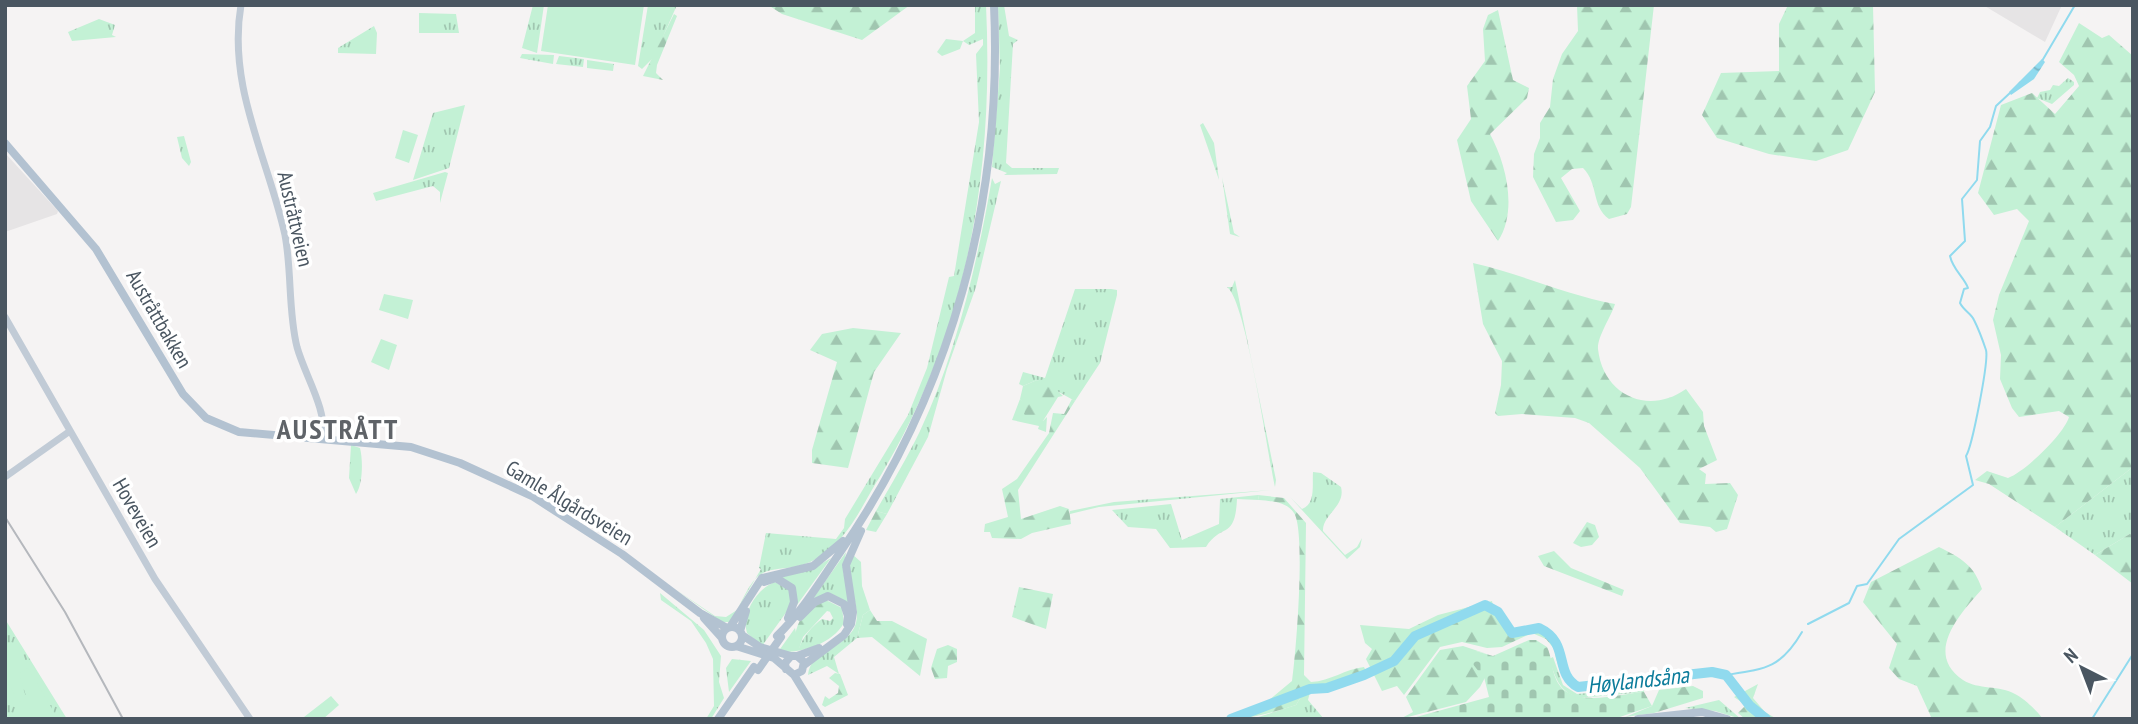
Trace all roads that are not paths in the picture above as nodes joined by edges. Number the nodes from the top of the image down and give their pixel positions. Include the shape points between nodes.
1 (241, 5) edge
2 (993, 5) edge
3 (5, 143) edge
4 (5, 317) edge
5 (71, 433) junction
6 (323, 439) junction
7 (5, 477) edge
8 (874, 500) junction
9 (700, 613) junction
10 (729, 627) junction
11 (741, 633) junction
12 (781, 634) junction
13 (722, 638) junction
14 (736, 646) junction
15 (794, 656) junction
16 (804, 667) junction
17 (790, 672) junction
18 (809, 697) junction
19 (250, 719) edge
20 (719, 719) edge
21 (821, 719) edge
22 (1638, 719) edge
23 (1727, 719) edge

1 - 6 main road, Austråttveien via 237,39 241,85 284,232 297,345 324,422
2 - 8 main road via 992,140 967,279 926,400
3 - 6 main road, Austråttbakken via 96,249 198,412 231,430
4 - 5 main road, Hoveveien
5 - 7 main road
5 - 19 main road, Hoveveien via 155,579
6 - 9 main road, Gamle Ålgårdsveien via 424,450 508,483 622,554
8 - 10 main road via 825,558 803,569 762,578
8 - 12 main road
8 - 16 main road via 846,565 851,624
9 - 10 main road, Gamle Ålgårdsveien
9 - 13 main road, Gamle Ålgårdsveien
10 - 11 main road, Gamle Ålgårdsveien
10 - 13 main road
11 - 12 main road via 756,591 776,578 788,583 795,595
11 - 14 main road
11 - 15 main road via 760,647
12 - 15 main road via 815,602 828,596 844,604 848,616 844,629 818,648
12 - 20 main road, bridge
13 - 14 main road, Gamle Ålgårdsveien via 728,646
14 - 17 main road via 766,654
15 - 16 main road
15 - 17 main road via 785,663
16 - 17 main road
16 - 18 main road
17 - 18 main road
18 - 21 main road
22 - 23 main road via 1702,712

